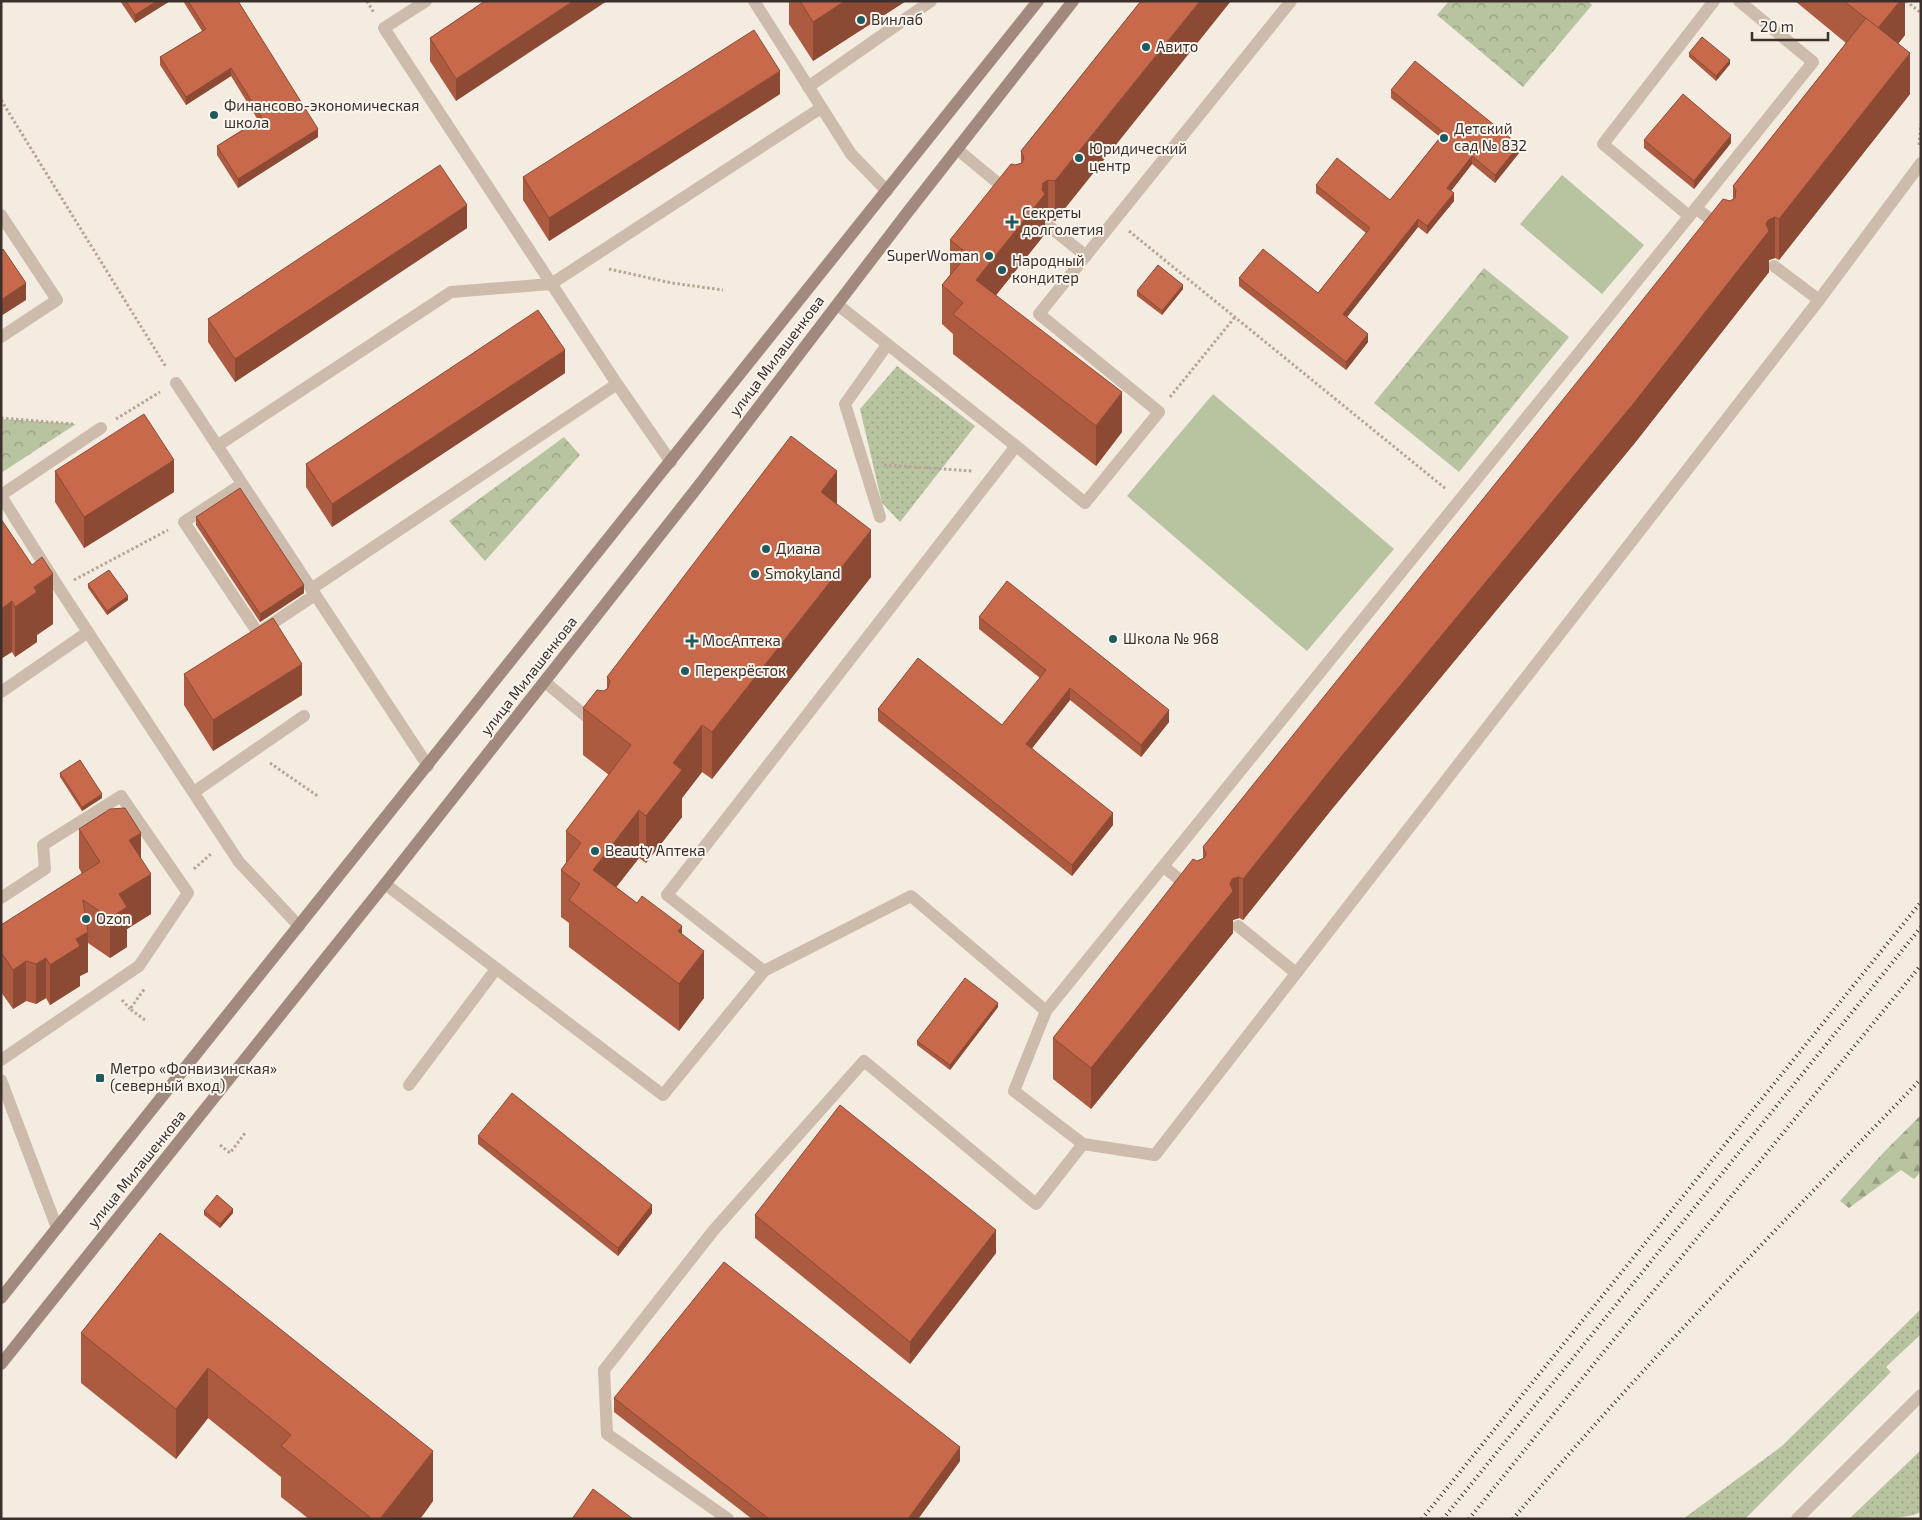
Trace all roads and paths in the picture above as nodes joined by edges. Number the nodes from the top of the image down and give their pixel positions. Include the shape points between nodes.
1 (426, 1) edge
2 (754, 1) edge
3 (931, 1) edge
4 (1038, 1) edge
5 (1073, 1) edge
6 (1291, 1) edge
7 (1714, 1) edge
8 (1739, 1) edge
9 (1906, 1) edge
10 (1921, 13) edge
11 (808, 87) junction
12 (1, 100) edge
13 (821, 108) junction
14 (958, 150) junction
15 (1921, 163) edge
16 (887, 191) junction
17 (1016, 197) edge
18 (1692, 212) junction
19 (1, 215) edge
20 (1115, 220) junction
21 (1050, 227) edge
22 (1728, 234) edge
23 (1086, 256) junction
24 (582, 263) junction
25 (1774, 266) edge
26 (551, 284) junction
27 (724, 290) dead end
28 (1818, 300) junction
29 (838, 305) junction
30 (1235, 317) junction
31 (1, 336) edge
32 (887, 345) junction
33 (176, 383) joint
34 (617, 384) junction
35 (1159, 412) junction
36 (101, 428) dead end
37 (217, 446) junction
38 (1016, 446) junction
39 (671, 462) junction
40 (863, 464) junction
41 (996, 473) junction
42 (242, 484) junction
43 (1, 495) edge
44 (1460, 500) junction
45 (880, 517) dead end
46 (184, 522) junction
47 (58, 588) junction
48 (313, 592) junction
49 (88, 632) junction
50 (545, 682) junction
51 (1, 692) edge
52 (304, 716) dead end
53 (602, 730) edge
54 (253, 752) junction
55 (428, 766) junction
56 (194, 792) junction
57 (318, 796) dead end
58 (226, 842) junction
59 (1164, 867) junction
60 (180, 880) junction
61 (385, 884) junction
62 (1198, 894) edge
63 (1, 898) edge
64 (299, 926) junction
65 (1238, 926) edge
66 (496, 969) junction
67 (764, 972) junction
68 (1296, 973) junction
69 (145, 988) dead end
70 (1046, 1011) junction
71 (145, 1020) dead end
72 (1, 1060) edge
73 (1, 1080) edge
74 (409, 1085) dead end
75 (245, 1133) dead end
76 (1083, 1144) junction
77 (220, 1145) dead end
78 (58, 1228) junction
79 (1, 1298) edge
80 (1, 1364) edge
81 (1921, 1395) edge
82 (728, 1519) edge
83 (1797, 1519) edge

1 - 26 street via 384,28
2 - 11 street
3 - 11 street
4 - 16 main road, улица Милашенкова
5 - 14 main road, улица Милашенкова
6 - 20 street
7 - 18 street via 1603,144
8 - 18 street via 1814,62
9 - 10 path
11 - 13 street
12 - 33 path
13 - 16 street via 851,154
13 - 24 street
14 - 17 street
14 - 29 main road, улица Милашенкова
15 - 28 street
16 - 39 main road, улица Милашенкова
18 - 22 street
18 - 44 street
19 - 31 street via 57,300
20 - 23 street
20 - 30 path
21 - 23 street
23 - 35 street via 1039,314
24 - 26 street
24 - 27 path via 672,283
25 - 28 street
26 - 34 street
26 - 37 street via 451,292
28 - 68 street
29 - 32 street
29 - 50 main road, улица Милашенкова
30 - 35 path
30 - 44 path
32 - 38 street
32 - 40 street via 845,404
33 - 37 street
34 - 39 street
34 - 48 street
35 - 38 street via 1085,503
36 - 43 street
37 - 42 street
38 - 41 street
39 - 55 main road, улица Милашенкова
40 - 41 path
40 - 45 street
41 - 67 street via 667,896
42 - 46 street
42 - 48 street
43 - 47 street
44 - 59 street
46 - 47 path
46 - 48 street via 258,633
47 - 49 street
48 - 55 street
49 - 51 street
49 - 56 street
50 - 53 street
50 - 61 main road, улица Милашенкова
52 - 54 street
54 - 56 street
54 - 57 path
55 - 64 main road, улица Милашенкова
56 - 58 street
58 - 60 path
58 - 64 street via 239,862
59 - 62 street
59 - 70 street
60 - 63 street via 121,796 43,845 46,868
60 - 72 street via 188,893 138,966
61 - 66 street
61 - 80 main road, улица Милашенкова
64 - 78 main road, улица Милашенкова
65 - 68 street
66 - 67 street via 663,1096
66 - 74 street
67 - 70 street via 912,896
68 - 76 street via 1155,1156
69 - 71 path via 130,1009
70 - 76 street via 1014,1091
73 - 78 street
75 - 77 path via 230,1153
76 - 82 street via 1036,1204 864,1061 713,1231 604,1370 607,1434
78 - 79 main road, улица Милашенкова
81 - 83 street

